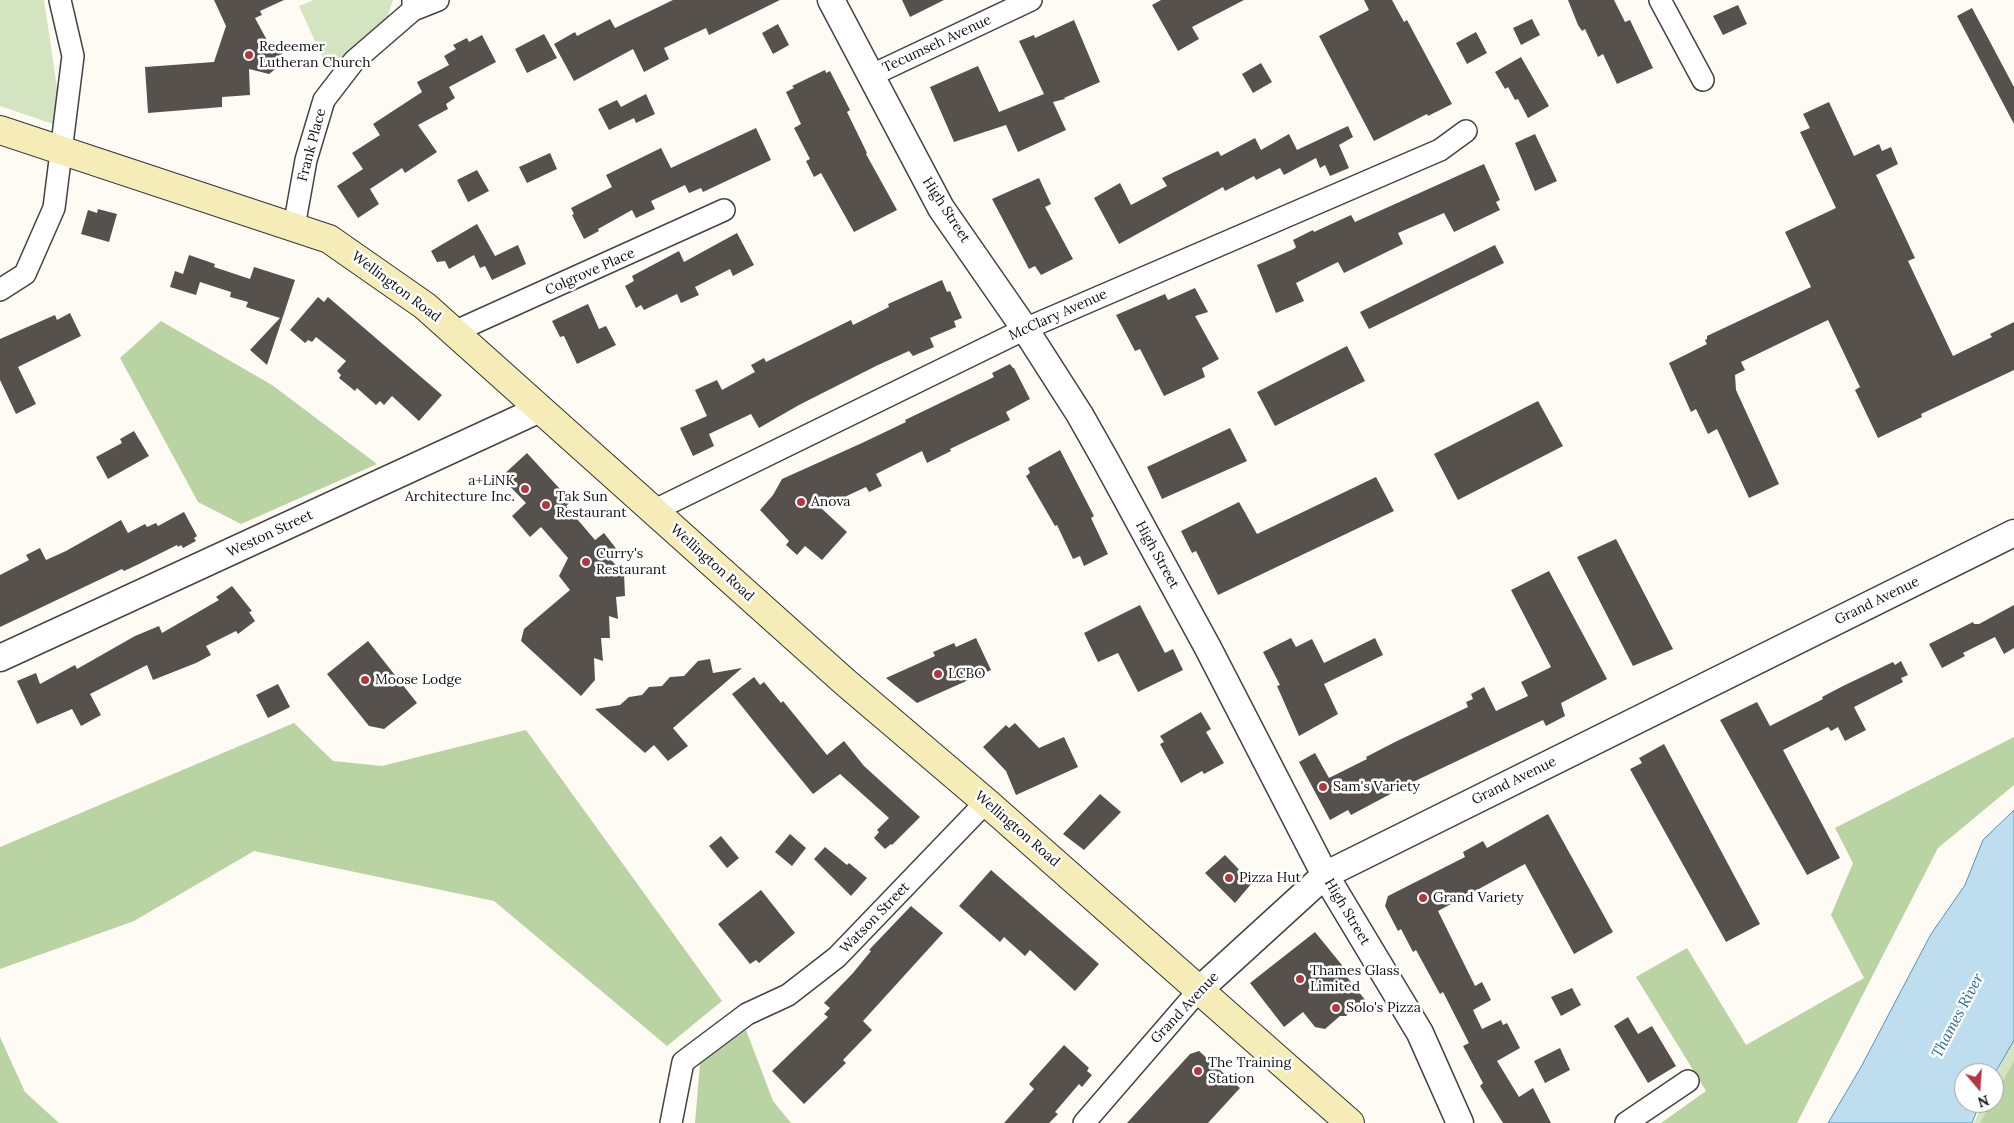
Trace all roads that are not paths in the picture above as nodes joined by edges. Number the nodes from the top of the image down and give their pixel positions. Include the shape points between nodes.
1 (60, 0) edge
2 (438, 0) edge
3 (831, 0) edge
4 (1031, 0) edge
5 (1660, 0) edge
6 (413, 5) edge
7 (870, 76) junction
8 (1703, 80) dead end
9 (0, 130) edge
10 (1466, 131) dead end
11 (61, 151) junction
12 (724, 210) dead end
13 (294, 227) junction
14 (0, 290) edge
15 (1024, 329) junction
16 (454, 332) junction
17 (540, 409) junction
18 (653, 510) junction
19 (2014, 533) edge
20 (0, 658) edge
21 (986, 802) junction
22 (1324, 875) junction
23 (1199, 990) junction
24 (1688, 1081) dead end
25 (671, 1123) edge
26 (1084, 1123) edge
27 (1350, 1123) edge
28 (1460, 1123) edge
29 (1626, 1123) edge

1 - 11 street via 73,56
2 - 6 street, Frank Place
3 - 7 street, High Street
4 - 7 street, Tecumseh Avenue
5 - 8 street
6 - 13 street, Frank Place via 354,61 324,100 306,160
7 - 15 street, High Street via 941,208
9 - 11 main road, Wellington Road
10 - 15 street, McClary Avenue via 1440,150
11 - 13 main road, Wellington Road
11 - 14 street via 54,208 24,274
12 - 16 street, Colgrove Place
13 - 16 main road, Wellington Road via 329,239 425,306
15 - 18 street, McClary Avenue
15 - 22 street, High Street via 1080,415 1118,483 1208,648
16 - 17 main road, Wellington Road
17 - 18 main road, Wellington Road
17 - 20 street, Weston Street
18 - 21 main road, Wellington Road via 845,682
19 - 22 street, Grand Avenue
21 - 23 main road, Wellington Road
21 - 25 street, Watson Street via 837,957 788,995 747,1014 683,1062
22 - 23 street, Grand Avenue
22 - 28 street, High Street via 1420,1033
23 - 26 street, Grand Avenue
23 - 27 main road, Wellington Road
24 - 29 street

